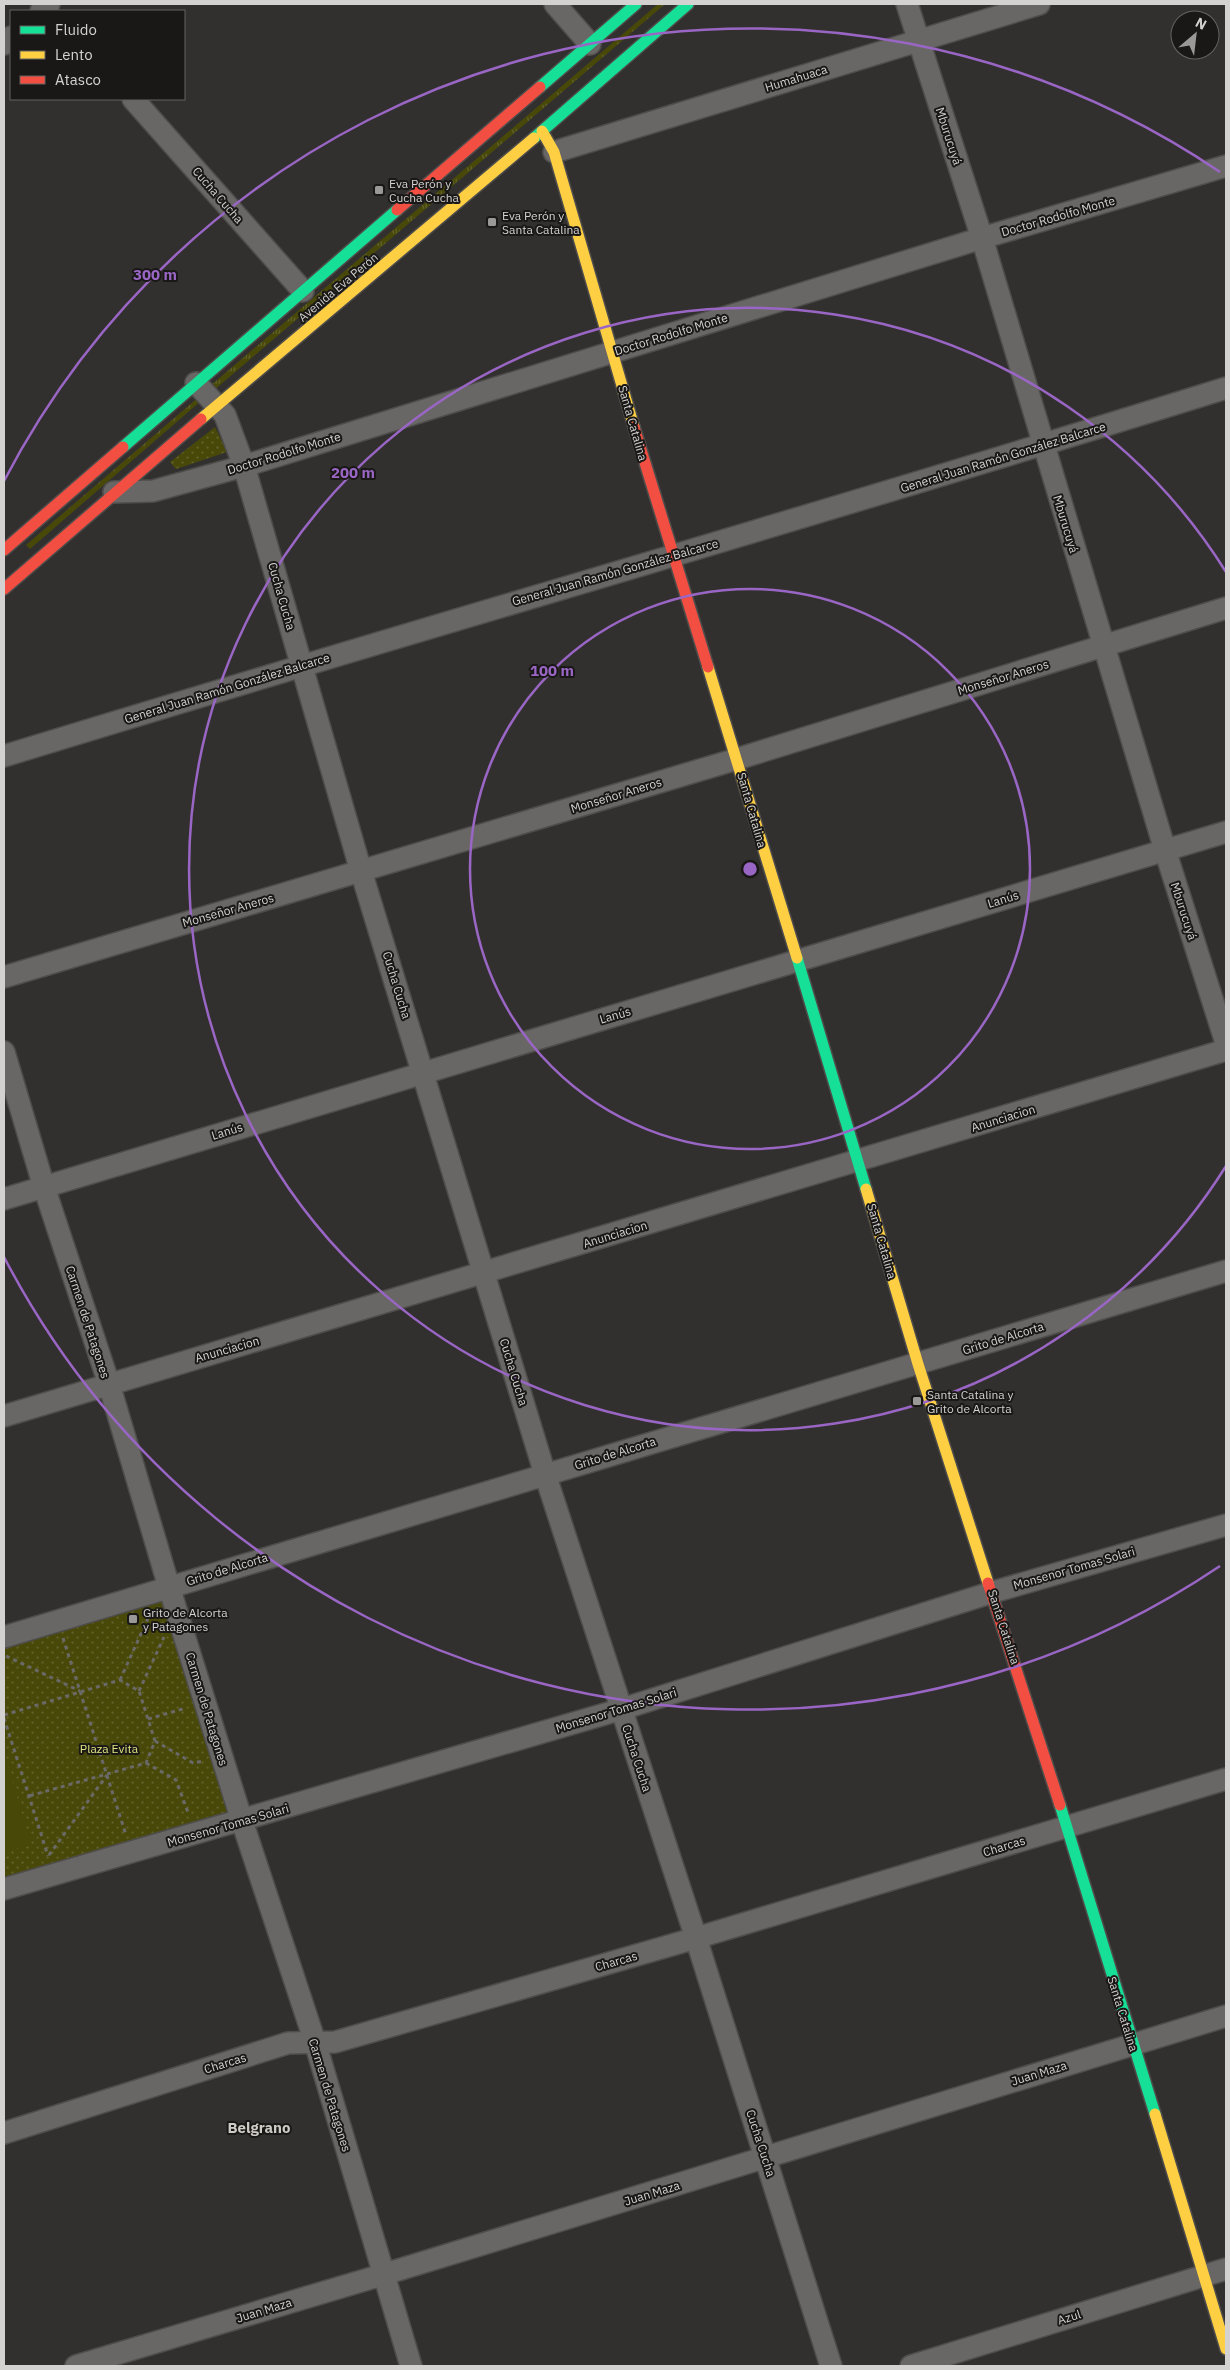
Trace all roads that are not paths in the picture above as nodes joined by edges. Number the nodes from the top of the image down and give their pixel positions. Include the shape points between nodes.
1 (555, 4) edge
2 (636, 4) edge
3 (688, 4) edge
4 (907, 4) edge
5 (1039, 4) edge
6 (918, 41) junction
7 (590, 44) junction
8 (134, 100) edge
9 (542, 131) junction
10 (554, 152) junction
11 (1226, 166) edge
12 (982, 238) junction
13 (303, 291) junction
14 (612, 352) junction
15 (196, 383) junction
16 (1226, 388) edge
17 (217, 406) junction
18 (1043, 446) junction
19 (244, 466) junction
20 (114, 492) junction
21 (6, 542) edge
22 (672, 555) junction
23 (31, 565) junction
24 (4, 589) edge
25 (1226, 608) edge
26 (1103, 647) junction
27 (301, 665) junction
28 (4, 756) edge
29 (738, 759) junction
30 (1226, 832) edge
31 (1165, 850) junction
32 (361, 871) junction
33 (796, 962) junction
34 (4, 977) edge
35 (1226, 1043) edge
36 (1226, 1050) edge
37 (4, 1052) edge
38 (424, 1071) junction
39 (858, 1161) junction
40 (44, 1187) junction
41 (4, 1199) edge
42 (1226, 1270) edge
43 (484, 1274) junction
44 (918, 1364) junction
45 (109, 1384) junction
46 (4, 1416) edge
47 (545, 1474) junction
48 (1226, 1525) edge
49 (165, 1588) junction
50 (993, 1592) junction
51 (4, 1637) edge
52 (622, 1709) junction
53 (1226, 1779) edge
54 (242, 1821) junction
55 (1067, 1827) junction
56 (4, 1890) edge
57 (696, 1938) junction
58 (1226, 2016) edge
59 (315, 2042) junction
60 (1132, 2044) junction
61 (4, 2133) edge
62 (766, 2158) junction
63 (1226, 2268) edge
64 (385, 2274) junction
65 (1204, 2275) junction
66 (1226, 2349) edge
67 (76, 2366) edge
68 (411, 2366) edge
69 (830, 2366) edge
70 (911, 2366) edge

1 - 7 street
2 - 7 street, Avenida Eva Perón
3 - 9 street, Avenida Eva Perón
4 - 6 street, Mburucuyá
5 - 6 street, Humahuaca
6 - 10 street, Humahuaca
6 - 12 street, Mburucuyá
7 - 13 street, Avenida Eva Perón
8 - 13 street, Cucha Cucha
9 - 10 street, Santa Catalina
9 - 17 street, Avenida Eva Perón
10 - 14 street, Santa Catalina
11 - 12 street, Doctor Rodolfo Monte
12 - 14 street, Doctor Rodolfo Monte
12 - 18 street, Mburucuyá
13 - 15 street, Avenida Eva Perón
14 - 19 street, Doctor Rodolfo Monte
14 - 22 street, Santa Catalina
15 - 17 street, Cucha Cucha
15 - 21 street, Avenida Eva Perón
16 - 18 street, General Juan Ramón González Balcarce
17 - 19 street, Cucha Cucha via 225,415
17 - 20 street, Avenida Eva Perón
18 - 22 street, General Juan Ramón González Balcarce
18 - 26 street, Mburucuyá
19 - 20 street, Doctor Rodolfo Monte via 153,491
19 - 27 street, Cucha Cucha
20 - 23 street, Avenida Eva Perón
21 - 23 street
22 - 27 street, General Juan Ramón González Balcarce
22 - 29 street, Santa Catalina
23 - 24 street, Avenida Eva Perón
25 - 26 street, Monseñor Aneros
26 - 29 street, Monseñor Aneros
26 - 31 street, Mburucuyá
27 - 28 street, General Juan Ramón González Balcarce
27 - 32 street, Cucha Cucha
29 - 32 street, Monseñor Aneros
29 - 33 street, Santa Catalina
30 - 31 street, Lanús
31 - 33 street, Lanús
31 - 35 street, Mburucuyá
32 - 34 street, Monseñor Aneros
32 - 38 street, Cucha Cucha
33 - 38 street, Lanús
33 - 39 street, Santa Catalina
36 - 39 street, Anunciacion
37 - 40 street, Carmen de Patagones
38 - 40 street, Lanús
38 - 43 street, Cucha Cucha
39 - 43 street, Anunciacion
39 - 44 street, Santa Catalina
40 - 41 street, Lanús
40 - 45 street, Carmen de Patagones
42 - 44 street, Grito de Alcorta
43 - 45 street, Anunciacion
43 - 47 street, Cucha Cucha
44 - 47 street, Grito de Alcorta
44 - 50 street, Santa Catalina
45 - 46 street, Anunciacion
45 - 49 street, Carmen de Patagones
47 - 49 street, Grito de Alcorta
47 - 52 street, Cucha Cucha
48 - 50 street, Monsenor Tomas Solari
49 - 51 street, Grito de Alcorta
49 - 54 street, Carmen de Patagones via 176,1610
50 - 52 street, Monsenor Tomas Solari
50 - 55 street, Santa Catalina
52 - 54 street, Monsenor Tomas Solari
52 - 57 street, Cucha Cucha
53 - 55 street, Charcas
54 - 56 street, Monsenor Tomas Solari
54 - 59 street, Carmen de Patagones
55 - 57 street, Charcas
55 - 60 street, Santa Catalina
57 - 59 street, Charcas via 335,2042
57 - 62 street, Cucha Cucha
58 - 60 street, Juan Maza
59 - 61 street, Charcas via 288,2043
59 - 64 street, Carmen de Patagones
60 - 62 street, Juan Maza
60 - 65 street, Santa Catalina
62 - 64 street, Juan Maza
62 - 69 street, Cucha Cucha
63 - 65 street, Azul
64 - 67 street, Juan Maza
64 - 68 street, Carmen de Patagones
65 - 66 street, Santa Catalina
65 - 70 street, Azul

